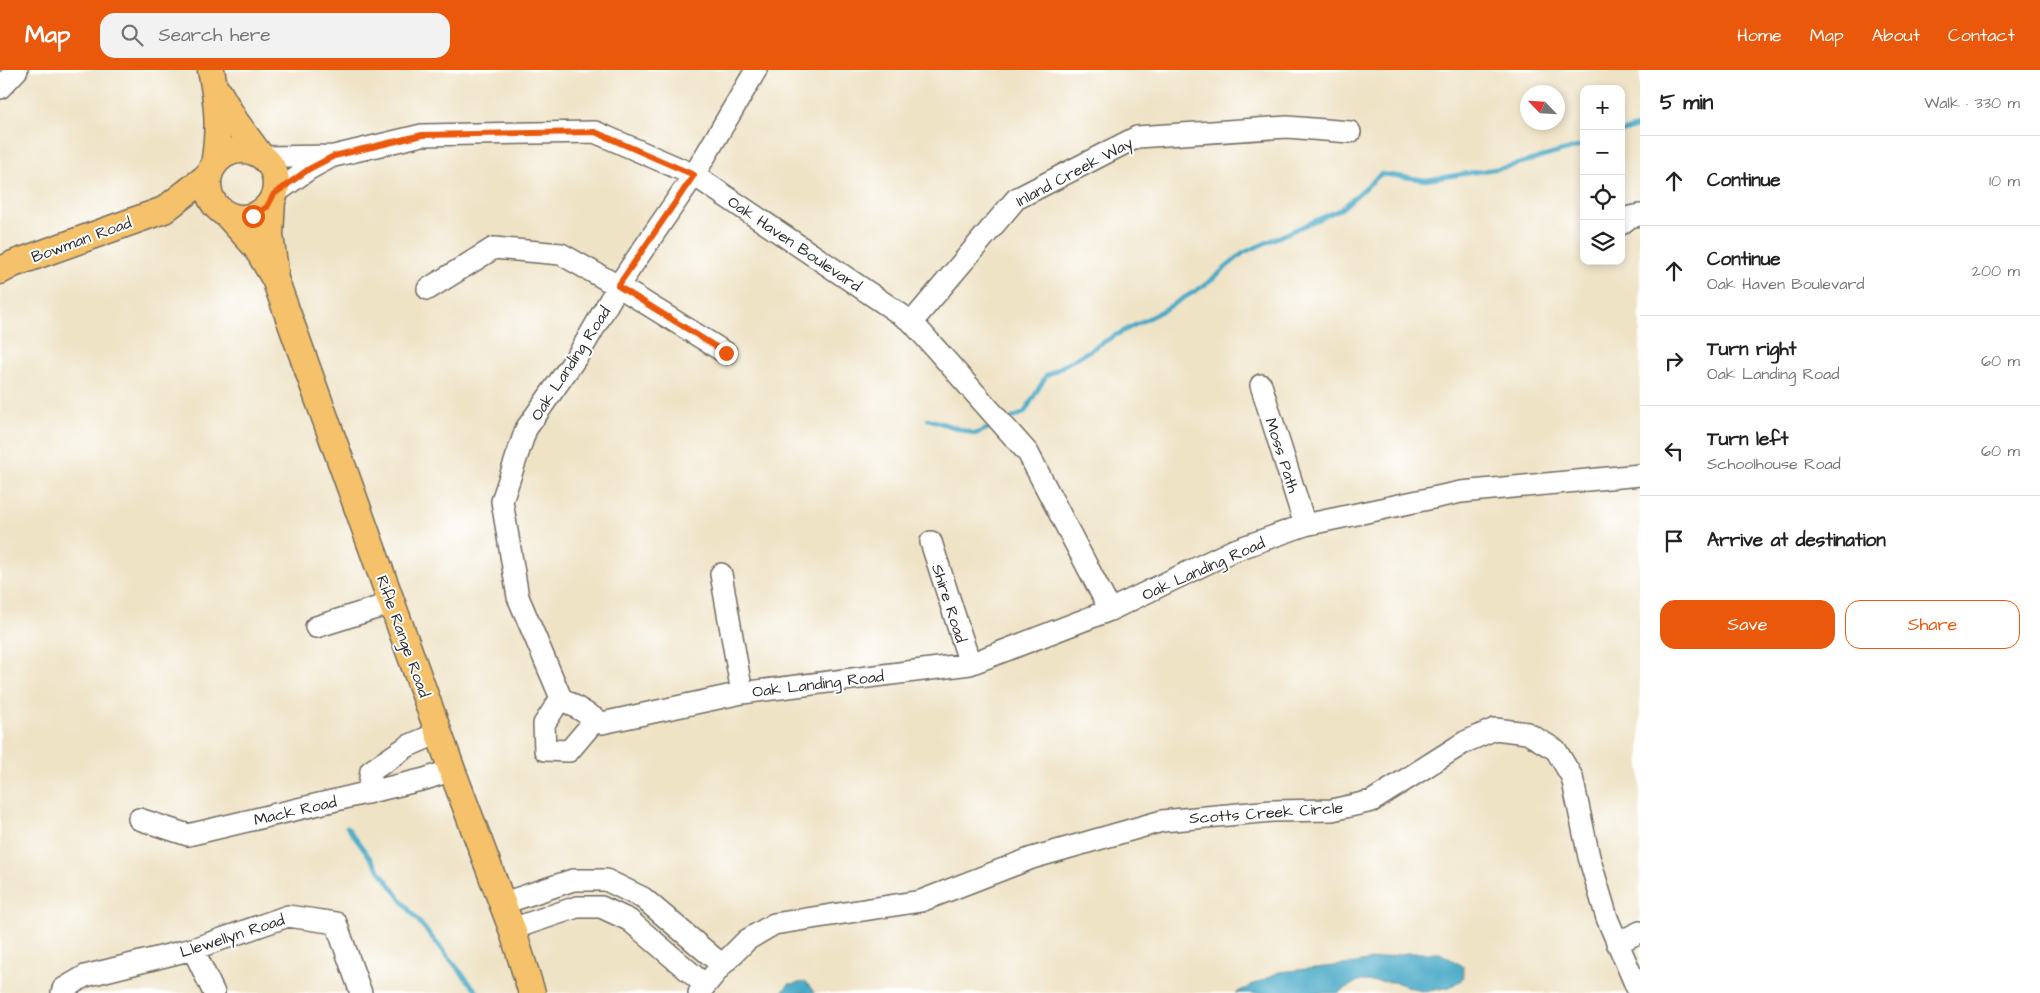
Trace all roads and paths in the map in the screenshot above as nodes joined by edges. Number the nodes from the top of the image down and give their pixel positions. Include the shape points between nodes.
1 (17, 70) edge
2 (756, 70) edge
3 (213, 77) edge
4 (0, 88) edge
5 (1350, 132) dead end
6 (261, 156) junction
7 (334, 156) junction
8 (212, 170) junction
9 (694, 175) junction
10 (273, 197) junction
11 (164, 210) junction
12 (225, 213) junction
13 (1640, 215) edge
14 (1625, 221) edge
15 (0, 271) edge
16 (276, 279) junction
17 (618, 286) junction
18 (428, 288) dead end
19 (912, 322) junction
20 (726, 353) dead end
21 (1261, 385) dead end
22 (1640, 475) edge
23 (1305, 525) junction
24 (931, 542) dead end
25 (721, 574) dead end
26 (392, 603) junction
27 (1110, 610) junction
28 (316, 627) dead end
29 (970, 664) junction
30 (742, 693) junction
31 (561, 698) junction
32 (596, 719) junction
33 (438, 733) junction
34 (452, 770) junction
35 (368, 793) junction
36 (139, 819) dead end
37 (502, 904) junction
38 (512, 929) junction
39 (1640, 932) edge
40 (1617, 943) junction
41 (193, 949) junction
42 (722, 966) junction
43 (702, 989) edge
44 (62, 993) edge
45 (214, 993) edge
46 (361, 993) edge
47 (532, 993) edge
48 (1639, 993) edge

1 - 4 street
2 - 9 street, Oak Landing Road
3 - 6 main road via 235,121
3 - 8 main road via 218,138
5 - 19 street, Inland Creek Way via 1287,127 1137,137 1016,199
6 - 7 street, Oak Haven Boulevard
6 - 8 main road via 240,150 221,157
6 - 10 main road via 275,174
7 - 9 street, Oak Haven Boulevard via 422,135 595,132
7 - 10 street, Oak Haven Boulevard via 309,169
8 - 11 main road, Bowman Road
8 - 12 main road via 209,192 216,206
9 - 17 street, Oak Landing Road
9 - 19 street, Oak Haven Boulevard
10 - 12 main road via 267,207 253,216 244,218
10 - 16 main road, Rifle Range Road via 270,235
11 - 12 main road, Bowman Road
11 - 15 main road, Bowman Road
12 - 16 main road, Rifle Range Road via 256,247
13 - 14 street
16 - 26 main road, Rifle Range Road
17 - 18 street via 561,254 494,248
17 - 20 street
17 - 31 street, Oak Landing Road via 580,352 526,429 502,501 518,597
19 - 27 street, Oak Haven Boulevard via 1028,453
21 - 23 street, Moss Path
22 - 23 street, Oak Landing Road via 1461,492
23 - 27 street, Oak Landing Road via 1232,551
24 - 29 street, Shire Road
25 - 30 street
26 - 28 street
26 - 33 main road, Rifle Range Road
27 - 29 street, Oak Landing Road
29 - 30 street, Oak Landing Road
30 - 32 street, Oak Landing Road via 602,723
31 - 32 street
31 - 32 street via 544,724 545,750 569,751
33 - 34 main road, Rifle Range Road
33 - 35 street via 408,746 371,771
34 - 35 street, Mack Road
34 - 37 main road, Rifle Range Road
35 - 36 street, Mack Road via 188,835
37 - 38 main road, Rifle Range Road
37 - 42 street via 572,880 606,880 644,898
38 - 43 street, Scotts Creek Circle via 577,907 600,907 629,920
38 - 47 main road, Rifle Range Road
39 - 40 street
40 - 42 street, Scotts Creek Circle via 1589,857 1572,777 1556,750 1527,733 1495,729 1465,742 1372,801 1332,810 1272,811 1162,821 1032,858 921,901 774,924 747,940
40 - 48 street, Scotts Creek Circle
41 - 44 street, Llewellyn Road via 85,976
41 - 45 street
41 - 46 street, Llewellyn Road via 288,916 336,923
42 - 43 street, Scotts Creek Circle

